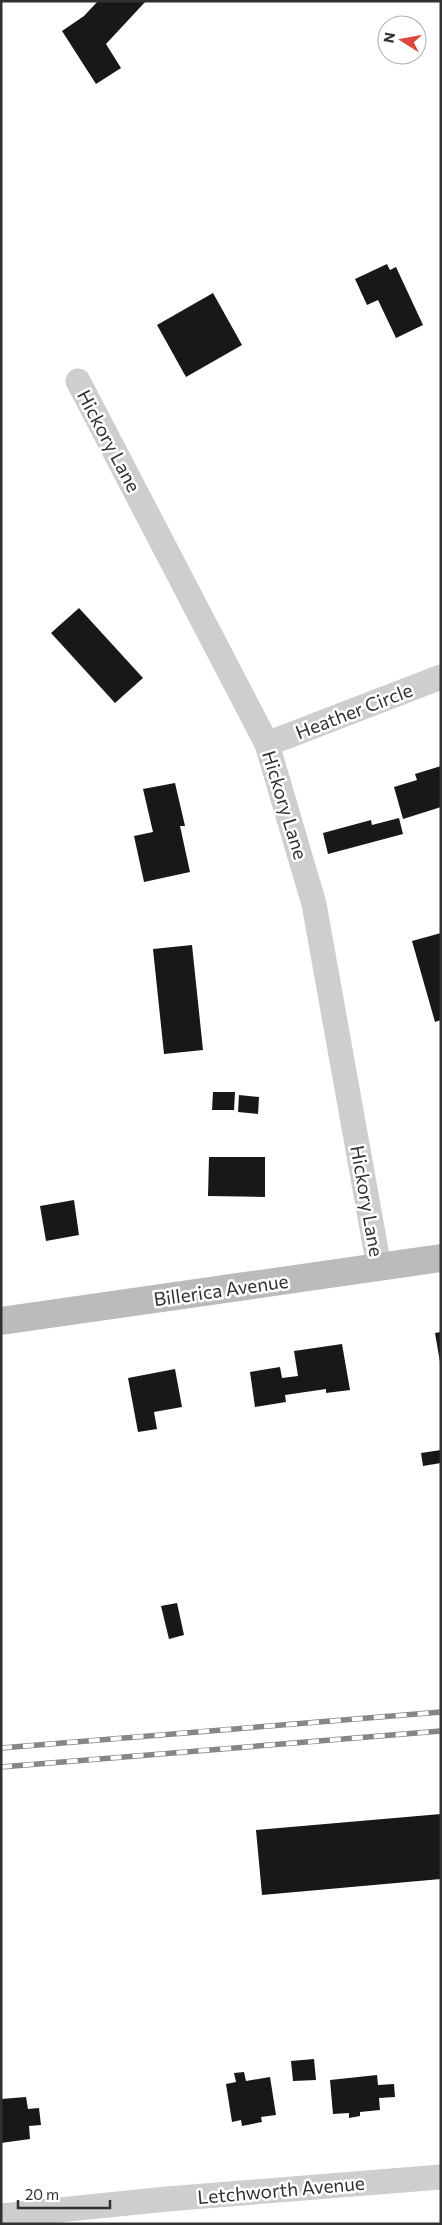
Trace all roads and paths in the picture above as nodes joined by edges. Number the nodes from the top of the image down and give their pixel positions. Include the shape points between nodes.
1 (78, 381) dead end
2 (441, 677) edge
3 (266, 744) junction
4 (441, 1258) edge
5 (379, 1267) junction
6 (1, 1321) edge
7 (441, 2177) edge
8 (1, 2216) edge

1 - 3 street, Hickory Lane
2 - 3 street, Heather Circle
3 - 5 street, Hickory Lane via 314,904
4 - 5 main road, Billerica Avenue
5 - 6 main road, Billerica Avenue
7 - 8 street, Letchworth Avenue

